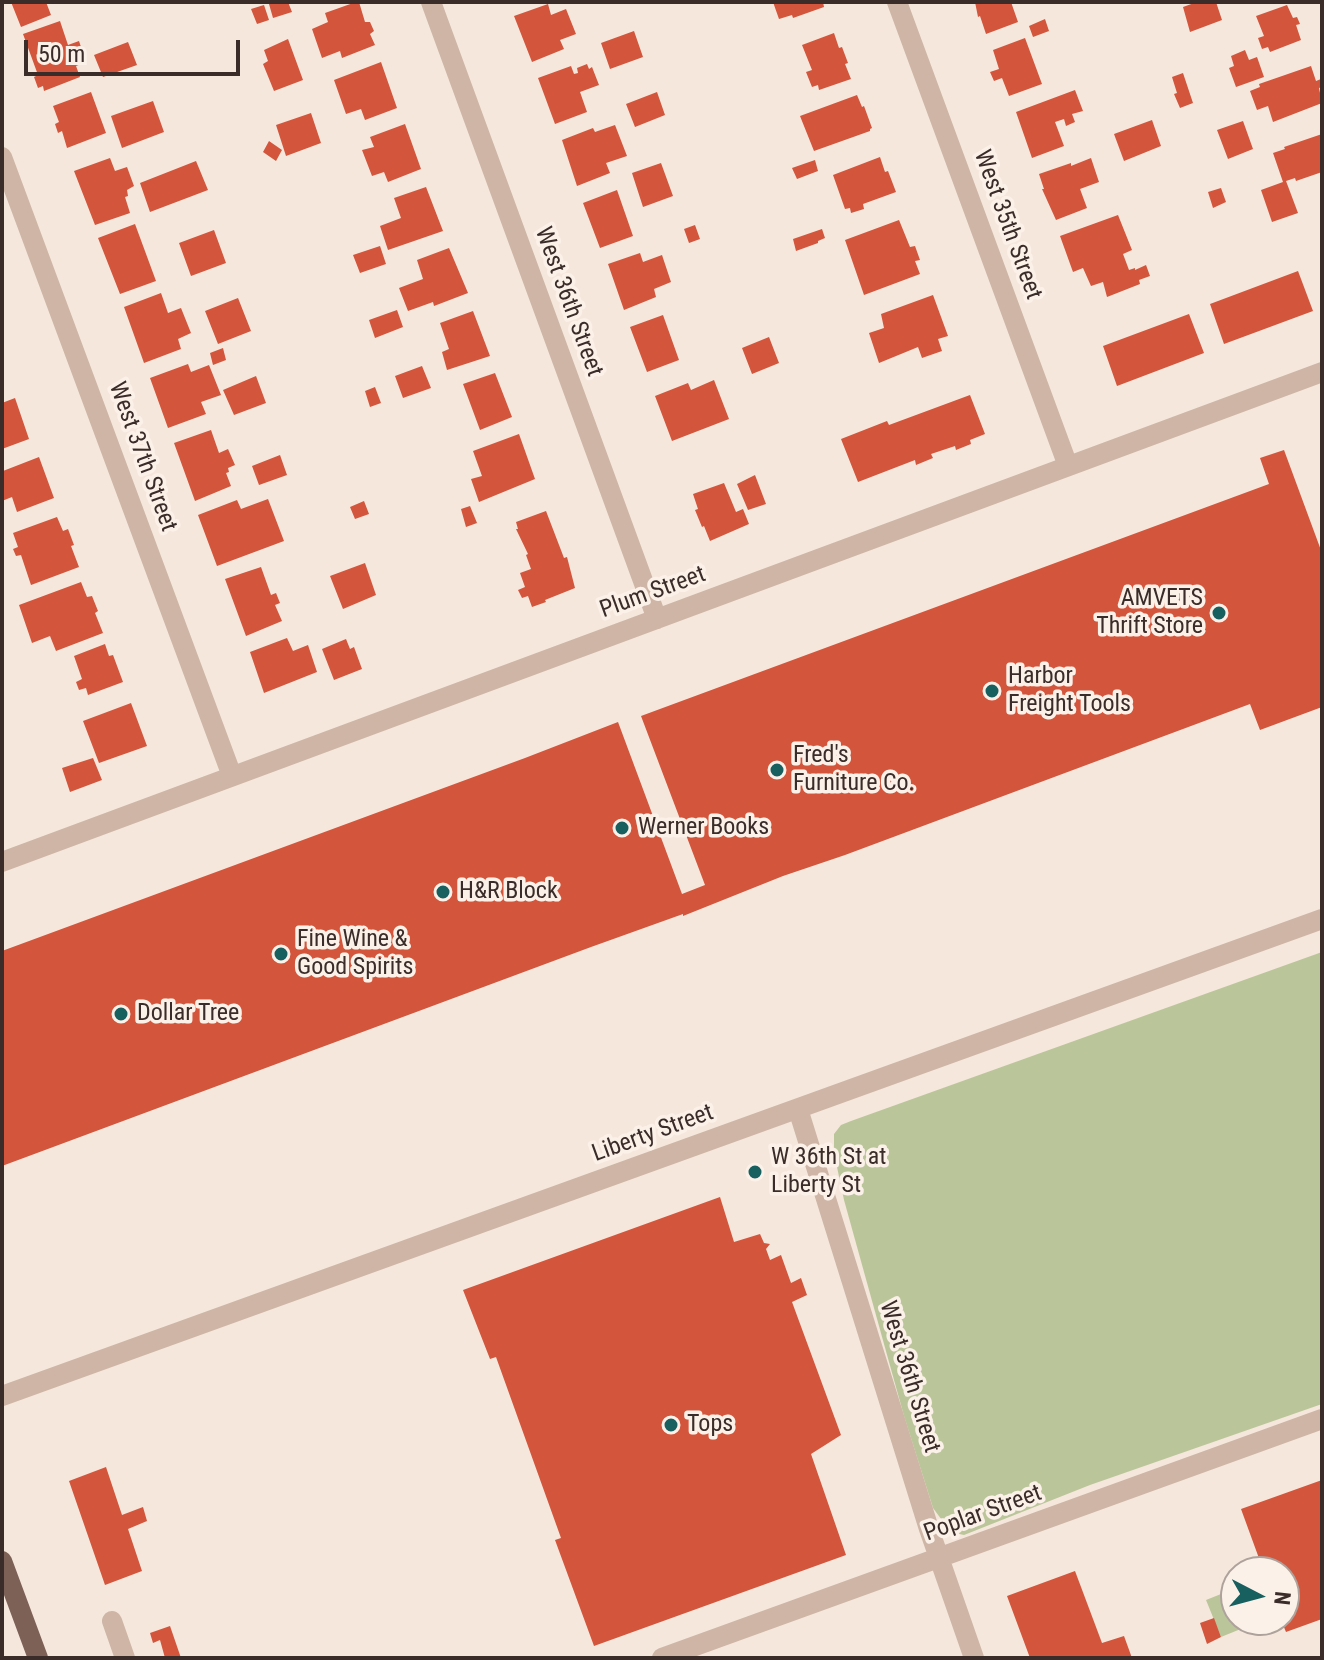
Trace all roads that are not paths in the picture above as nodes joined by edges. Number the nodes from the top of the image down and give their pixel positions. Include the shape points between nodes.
1 (431, 2) edge
2 (897, 2) edge
3 (2, 157) edge
4 (1322, 372) edge
5 (1068, 466) junction
6 (657, 619) junction
7 (232, 776) junction
8 (2, 862) edge
9 (1322, 919) edge
10 (798, 1109) junction
11 (2, 1396) edge
12 (1322, 1419) edge
13 (938, 1558) junction
14 (2, 1561) edge
15 (112, 1621) dead end
16 (38, 1658) edge
17 (125, 1658) edge
18 (662, 1658) edge
19 (974, 1658) edge

1 - 6 street, West 36th Street
2 - 5 street, West 35th Street
3 - 7 street, West 37th Street
4 - 5 street, Plum Street
5 - 6 street, Plum Street
6 - 7 street, Plum Street
7 - 8 street, Plum Street
9 - 10 street, Liberty Street
10 - 11 street, Liberty Street
10 - 13 street, West 36th Street
12 - 13 street, Poplar Street
13 - 18 street, Poplar Street
13 - 19 street, West 36th Street
14 - 16 main road
15 - 17 street

